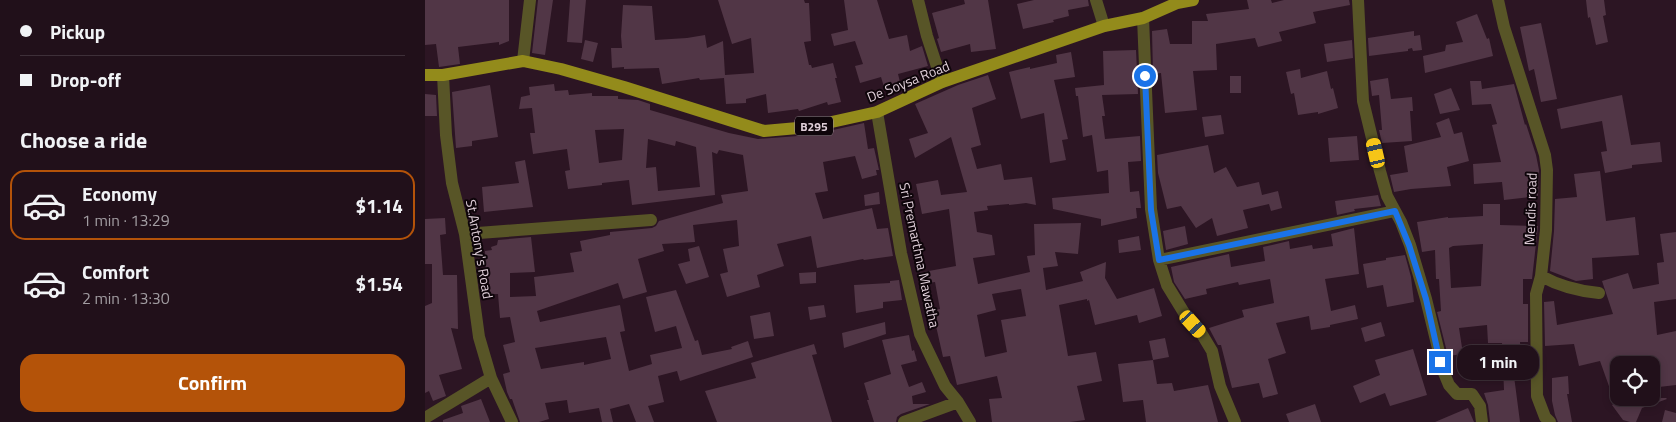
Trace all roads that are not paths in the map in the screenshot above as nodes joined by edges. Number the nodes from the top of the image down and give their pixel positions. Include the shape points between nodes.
1 (530, 0) edge
2 (918, 0) edge
3 (1096, 0) edge
4 (1193, 0) edge
5 (1358, 0) edge
6 (1498, 0) edge
7 (1176, 2) edge
8 (1143, 18) junction
9 (1104, 26) junction
10 (523, 61) junction
11 (425, 75) edge
12 (443, 75) junction
13 (942, 82) junction
14 (877, 112) junction
15 (1395, 211) junction
16 (651, 220) dead end
17 (465, 234) junction
18 (1159, 260) junction
19 (1541, 276) junction
20 (1599, 294) dead end
21 (491, 378) junction
22 (959, 402) junction
23 (425, 418) edge
24 (512, 422) edge
25 (904, 422) edge
26 (969, 422) edge
27 (1235, 422) edge
28 (1482, 422) edge
29 (1550, 422) edge

1 - 10 street
2 - 13 street
3 - 9 street
4 - 7 main road, De Soysa Road / B295
5 - 15 street via 1363,101 1387,196
6 - 19 street, Mendis road via 1545,155 1546,230
7 - 8 main road, De Soysa Road / B295
8 - 9 main road, De Soysa Road / B295
8 - 18 street via 1151,210
9 - 13 main road, De Soysa Road / B295
10 - 12 main road, De Soysa Road / B295
10 - 14 main road, De Soysa Road / B295 via 624,86 764,131 809,127
11 - 12 main road, De Soysa Road / B295
12 - 17 street, St.Antony's Road via 452,184
13 - 14 main road, De Soysa Road / B295
14 - 22 street, Sri Premarthna Mawatha via 901,253 920,334 945,386
15 - 18 street
15 - 28 street via 1426,299 1440,362 1449,385 1457,394 1472,394 1479,406
16 - 17 street
17 - 21 street, St.Antony's Road via 479,337
18 - 27 street via 1167,285 1211,352 1220,386
19 - 20 street via 1559,285
19 - 29 street, Mendis road via 1536,294 1537,396
21 - 23 street
21 - 24 street, St.Antony's Road
22 - 25 street
22 - 26 street, Sri Premarthna Mawatha

